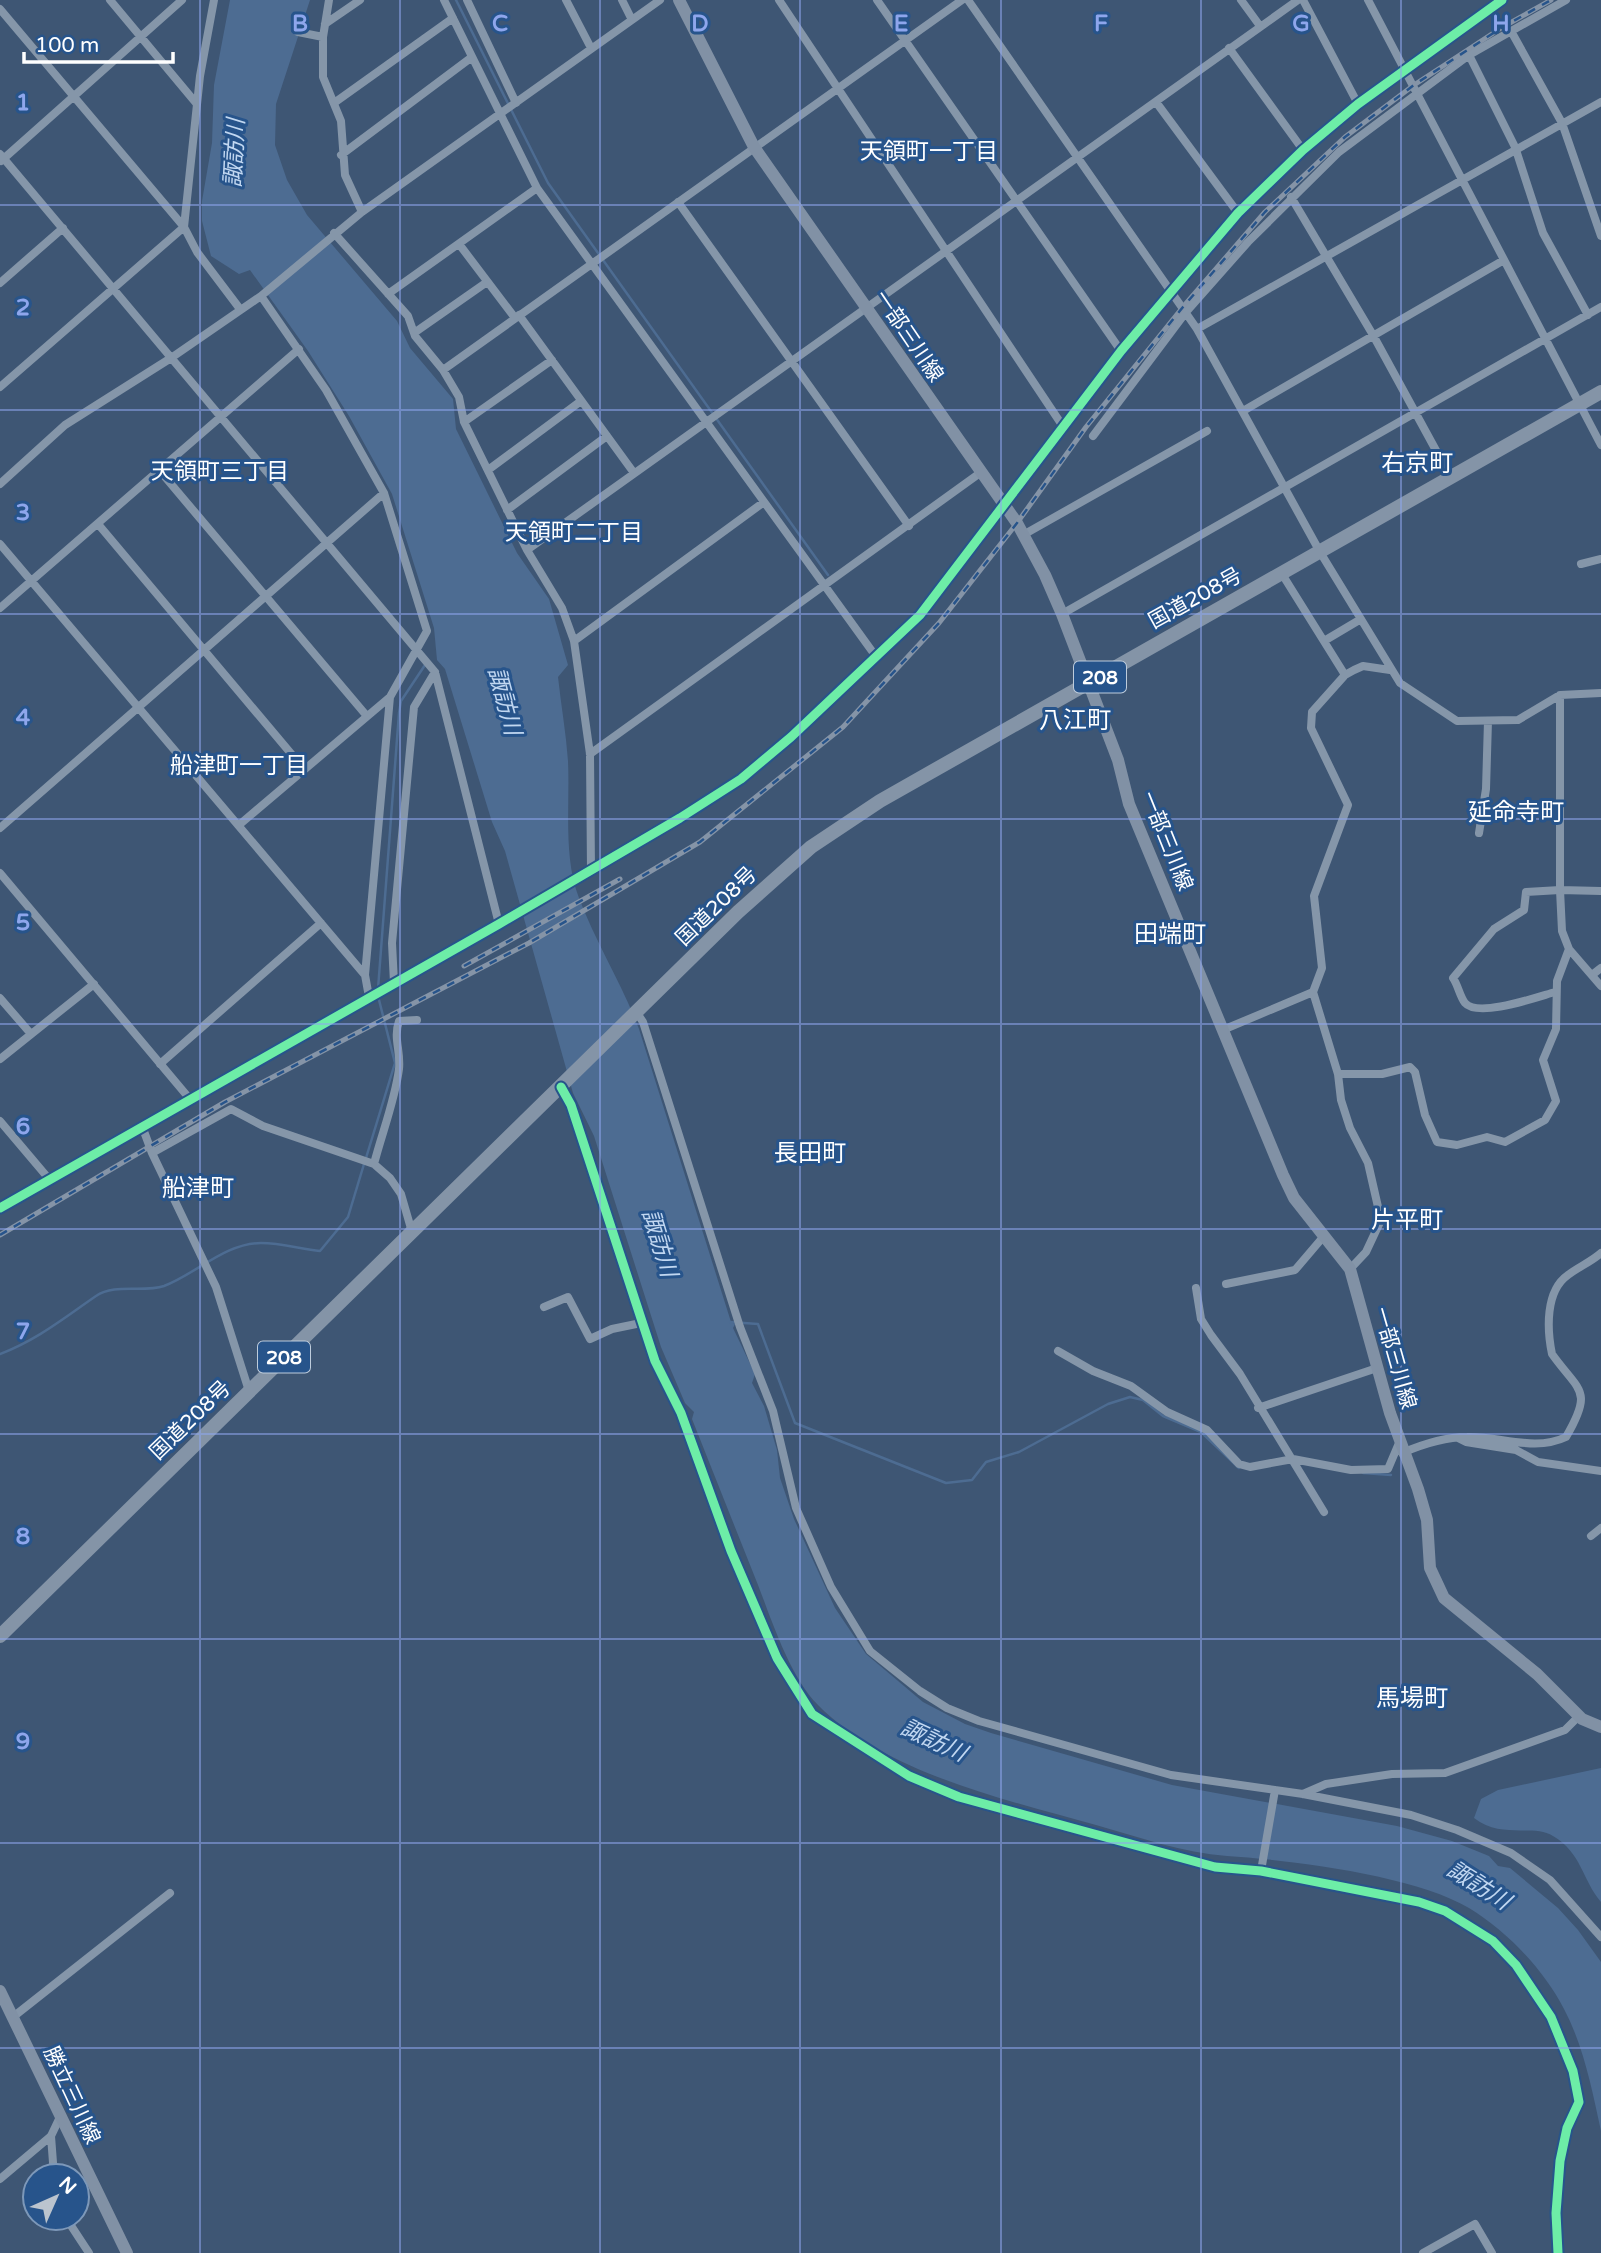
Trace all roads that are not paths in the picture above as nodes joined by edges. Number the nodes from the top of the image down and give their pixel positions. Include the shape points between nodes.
1 (110, 0) edge
2 (182, 0) edge
3 (214, 0) edge
4 (329, 0) edge
5 (360, 0) edge
6 (444, 0) edge
7 (467, 0) edge
8 (566, 0) edge
9 (621, 0) edge
10 (660, 0) edge
11 (679, 0) edge
12 (779, 0) edge
13 (877, 0) edge
14 (962, 0) edge
15 (968, 0) edge
16 (1241, 0) edge
17 (1301, 0) edge
18 (1368, 0) edge
19 (1502, 0) edge
20 (1566, 0) edge
21 (0, 9) edge
22 (453, 18) junction
23 (632, 20) junction
24 (325, 24) junction
25 (1260, 26) junction
26 (1511, 31) junction
27 (298, 32) dead end
28 (142, 37) junction
29 (323, 37) junction
30 (906, 41) junction
31 (591, 48) junction
32 (1229, 48) junction
33 (1469, 55) junction
34 (472, 57) junction
35 (1405, 68) junction
36 (838, 88) junction
37 (1417, 91) junction
38 (74, 96) junction
39 (1156, 102) junction
40 (1601, 102) edge
41 (196, 103) junction
42 (334, 103) junction
43 (516, 103) junction
44 (1358, 104) junction
45 (500, 113) junction
46 (1562, 123) junction
47 (754, 147) junction
48 (1515, 147) junction
49 (1303, 149) junction
50 (341, 155) junction
51 (1078, 156) junction
52 (1, 158) edge
53 (1462, 180) junction
54 (537, 188) junction
55 (1291, 197) junction
56 (678, 202) junction
57 (1015, 202) junction
58 (362, 212) junction
59 (1238, 213) junction
60 (184, 227) junction
61 (63, 228) junction
62 (331, 235) junction
63 (1601, 236) edge
64 (459, 244) junction
65 (946, 251) junction
66 (1327, 256) junction
67 (1504, 260) junction
68 (591, 262) junction
69 (0, 282) edge
70 (487, 282) junction
71 (113, 288) junction
72 (1171, 289) junction
73 (388, 294) junction
74 (262, 295) junction
75 (1601, 307) edge
76 (240, 309) junction
77 (867, 309) junction
78 (1186, 312) junction
79 (1588, 315) junction
80 (517, 316) junction
81 (1197, 329) junction
82 (414, 333) junction
83 (1373, 335) junction
84 (1545, 338) junction
85 (299, 349) junction
86 (1121, 351) junction
87 (171, 358) junction
88 (551, 360) junction
89 (792, 361) junction
90 (443, 370) junction
91 (0, 387) edge
92 (1601, 392) edge
93 (581, 401) junction
94 (1578, 405) junction
95 (1243, 411) junction
96 (1415, 411) junction
97 (222, 417) junction
98 (707, 421) junction
99 (464, 422) junction
100 (1064, 428) junction
101 (1207, 431) dead end
102 (607, 436) junction
103 (1093, 436) dead end
104 (1601, 445) edge
105 (488, 470) junction
106 (160, 471) junction
107 (634, 473) junction
108 (980, 473) junction
109 (1450, 475) junction
110 (0, 484) edge
111 (1286, 487) junction
112 (384, 493) junction
113 (764, 502) junction
114 (1004, 507) junction
115 (507, 510) junction
116 (98, 524) junction
117 (909, 526) junction
118 (1023, 535) junction
119 (326, 543) junction
120 (0, 544) edge
121 (527, 550) junction
122 (1320, 552) junction
123 (1601, 559) edge
124 (1581, 564) dead end
125 (1282, 574) junction
126 (33, 581) junction
127 (824, 587) junction
128 (266, 597) junction
129 (0, 608) edge
130 (1062, 614) junction
131 (1361, 619) junction
132 (574, 641) junction
133 (1324, 642) junction
134 (416, 650) junction
135 (205, 651) junction
136 (877, 658) junction
137 (1390, 670) junction
138 (435, 672) junction
139 (1345, 675) junction
140 (1088, 683) junction
141 (1601, 693) edge
142 (1560, 695) junction
143 (390, 697) junction
144 (140, 707) junction
145 (366, 715) junction
146 (1488, 721) junction
147 (590, 754) junction
148 (304, 769) junction
149 (239, 825) junction
150 (0, 828) edge
151 (1479, 833) dead end
152 (591, 870) junction
153 (0, 873) edge
154 (1560, 890) junction
155 (1601, 891) edge
156 (321, 923) junction
157 (499, 924) junction
158 (1569, 949) junction
159 (1601, 968) edge
160 (365, 975) junction
161 (1592, 975) junction
162 (394, 983) junction
163 (93, 984) junction
164 (1601, 986) edge
165 (1313, 992) junction
166 (1555, 992) junction
167 (369, 997) junction
168 (0, 998) edge
169 (634, 1016) junction
170 (417, 1020) dead end
171 (1225, 1030) junction
172 (31, 1034) junction
173 (0, 1059) edge
174 (160, 1064) junction
175 (1338, 1074) junction
176 (565, 1083) junction
177 (189, 1098) junction
178 (0, 1121) edge
179 (142, 1126) junction
180 (152, 1153) junction
181 (374, 1164) junction
182 (49, 1179) junction
183 (0, 1209) edge
184 (412, 1232) junction
185 (1324, 1236) junction
186 (1601, 1253) edge
187 (1350, 1269) junction
188 (1226, 1284) dead end
189 (1196, 1288) dead end
190 (544, 1307) dead end
191 (641, 1322) junction
192 (1058, 1351) dead end
193 (1377, 1368) junction
194 (249, 1392) junction
195 (1258, 1408) junction
196 (1458, 1438) junction
197 (1401, 1448) junction
198 (1293, 1459) junction
199 (1601, 1471) edge
200 (1324, 1512) dead end
201 (1601, 1528) edge
202 (1591, 1536) dead end
203 (0, 1636) edge
204 (1579, 1716) junction
205 (1601, 1727) edge
206 (1275, 1790) junction
207 (1303, 1794) junction
208 (1261, 1871) junction
209 (170, 1893) dead end
210 (1601, 1937) edge
211 (0, 1990) edge
212 (13, 2017) junction
213 (60, 2117) junction
214 (51, 2136) junction
215 (53, 2162) edge
216 (0, 2179) edge
217 (75, 2232) edge
218 (1556, 2252) edge
219 (89, 2253) edge
220 (127, 2253) edge
221 (1423, 2253) edge
222 (1492, 2253) edge

1 - 28 street
2 - 28 street
3 - 41 street
4 - 24 street
5 - 24 street
6 - 22 street
7 - 43 street
8 - 31 street
9 - 23 street
10 - 23 street
11 - 47 main road, 一部三川線
12 - 36 street
13 - 30 street
14 - 30 street
15 - 51 street
16 - 25 street
17 - 25 street
17 - 44 street
18 - 35 street
19 - 35 street
20 - 26 street
21 - 38 street
22 - 34 street
22 - 42 street
23 - 31 street
24 - 29 street
25 - 32 street
26 - 33 street
26 - 46 street
27 - 29 street
28 - 38 street
28 - 41 street
29 - 42 street via 323,77
30 - 36 street
30 - 57 street
31 - 43 street
32 - 39 street
32 - 49 street
33 - 37 street
33 - 48 street
34 - 45 street
34 - 50 street
35 - 37 street
35 - 44 street
36 - 47 street
36 - 65 street
37 - 53 street
37 - 55 street via 1339,152
38 - 52 street
38 - 60 street
39 - 51 street
39 - 59 street
40 - 46 street
41 - 60 street
42 - 50 street via 341,121
43 - 45 street
44 - 49 street
45 - 54 street
45 - 58 street
46 - 48 street
46 - 63 street
47 - 56 street
47 - 77 main road, 一部三川線
48 - 53 street
48 - 79 street via 1543,233
49 - 59 street
50 - 58 street
51 - 57 street
51 - 72 street
52 - 61 street
53 - 66 street
53 - 67 street
54 - 64 street
54 - 68 street
55 - 66 street
55 - 78 street
56 - 68 street
56 - 89 street
57 - 65 street
57 - 86 street
58 - 62 street
59 - 72 street
60 - 71 street
60 - 76 street
61 - 69 street
61 - 71 street
62 - 73 street
62 - 74 street
64 - 70 street
64 - 73 street
65 - 77 street
65 - 100 street
66 - 81 street
66 - 83 street
67 - 83 street
67 - 84 street
68 - 80 street
68 - 98 street
70 - 80 street
70 - 82 street
71 - 87 street
71 - 91 street
72 - 78 street
72 - 86 street
73 - 82 street via 408,316
74 - 76 street
74 - 85 street
75 - 79 street
76 - 87 street
77 - 89 street
77 - 108 main road, 一部三川線
78 - 81 street
78 - 103 street
79 - 84 street
80 - 88 street
80 - 90 street
81 - 95 street
82 - 90 street
83 - 95 street
83 - 96 street
84 - 94 street
84 - 96 street
85 - 97 street
85 - 112 street
86 - 100 street
87 - 97 street
87 - 110 street via 65,425
88 - 93 street
88 - 99 street
89 - 98 street
89 - 117 street
90 - 99 street via 459,397
92 - 94 highway, 国道208号 / 208
93 - 102 street
93 - 105 street
94 - 104 street
94 - 109 highway, 国道208号 / 208
95 - 111 street
96 - 109 street
96 - 111 street
97 - 106 street
97 - 119 street
98 - 107 street
98 - 113 street
99 - 105 street
100 - 114 street
101 - 118 street
102 - 107 street
102 - 115 street
105 - 115 street
106 - 116 street
106 - 128 street
107 - 121 street
108 - 114 main road, 一部三川線
108 - 117 street
109 - 122 highway, 国道208号 / 208
111 - 122 street
111 - 130 street
112 - 119 street
112 - 134 street via 427,631
113 - 127 street
113 - 132 street
114 - 118 main road, 一部三川線
114 - 136 street via 920,615
115 - 121 street
116 - 126 street
116 - 135 street
117 - 127 street
118 - 130 main road, 一部三川線
119 - 128 street
119 - 134 street
120 - 126 street
121 - 132 street via 562,608
122 - 125 highway, 国道208号 / 208
122 - 131 street
123 - 124 street
125 - 133 street
125 - 140 highway, 国道208号 / 208
126 - 129 street
126 - 144 street
127 - 136 street
127 - 147 street
128 - 135 street
128 - 145 street
130 - 140 main road, 一部三川線
131 - 133 street
131 - 137 street
132 - 147 street
133 - 139 street
134 - 138 street
134 - 143 street
135 - 144 street
135 - 148 street
136 - 152 street via 741,779
137 - 139 street via 1363,666
137 - 146 street via 1401,683 1457,721
138 - 157 street
138 - 162 street via 414,707 392,943
139 - 165 street via 1312,712 1311,720 1348,805 1314,896 1322,968
140 - 169 highway, 国道208号 / 208 via 891,794 811,846
140 - 171 main road, 一部三川線 via 1118,760 1129,804
141 - 142 street
142 - 146 street via 1518,720
142 - 154 street
143 - 145 street
143 - 160 street
144 - 149 street
144 - 150 street
145 - 148 street
146 - 151 street
147 - 152 street
148 - 149 street
149 - 156 street
152 - 157 street
153 - 163 street
154 - 155 street
154 - 158 street via 1562,931
154 - 166 street via 1526,892 1524,909 1487,935 1453,978 1464,1002 1474,1009
156 - 160 street
156 - 174 street
157 - 162 street
158 - 161 street
158 - 166 street
159 - 161 street
160 - 167 street
161 - 164 street
162 - 167 street
163 - 172 street
163 - 174 street
165 - 171 street
165 - 175 street
166 - 175 street via 1556,1029 1543,1060 1556,1101 1545,1120 1505,1142 1487,1137 1457,1144 1437,1142 1410,1067 1382,1074
167 - 177 street
168 - 172 street
169 - 176 highway, 国道208号 / 208
169 - 206 street via 643,1022 740,1327 773,1411 796,1508 831,1587 870,1651 920,1691 979,1721 1171,1775
170 - 181 street via 399,1021 394,1035 400,1052 398,1072
171 - 185 main road, 一部三川線 via 1294,1198
172 - 173 street
174 - 177 street
175 - 187 street via 1341,1100 1368,1163 1381,1220 1366,1252
176 - 184 highway, 国道208号 / 208
176 - 191 street
177 - 179 street
178 - 182 street
179 - 180 street
179 - 182 street
180 - 181 street via 231,1109 263,1126
180 - 194 street via 216,1287
181 - 184 street via 401,1194
182 - 183 street
184 - 194 highway, 国道208号 / 208
185 - 187 main road, 一部三川線
185 - 188 street via 1295,1270
186 - 196 street via 1566,1276 1551,1305 1552,1354 1575,1380 1582,1401 1566,1437 1542,1445
187 - 193 main road, 一部三川線
189 - 195 street via 1201,1319
190 - 191 street via 568,1297 590,1339
191 - 208 street via 777,1658 812,1714 909,1776 959,1797 1190,1861
192 - 198 street via 1207,1430 1239,1464 1250,1467
193 - 195 street
193 - 197 main road, 一部三川線
194 - 203 highway, 国道208号 / 208
195 - 198 street
196 - 197 street
196 - 199 street via 1516,1450 1538,1462
197 - 198 street via 1388,1469 1351,1469
197 - 204 main road, 一部三川線 via 1419,1489 1427,1520 1430,1568 1444,1598 1537,1674
198 - 200 street
201 - 202 street
204 - 205 main road, 一部三川線
204 - 207 street via 1565,1731 1445,1773 1392,1774 1326,1784
206 - 207 street
206 - 208 street
207 - 210 street via 1411,1815 1511,1853 1550,1880
208 - 218 street via 1419,1902 1472,1926 1516,1965 1551,2017 1573,2071 1579,2102 1560,2161
209 - 212 street
211 - 212 main road, 勝立三川線
212 - 213 main road, 勝立三川線
213 - 214 street
213 - 220 main road, 勝立三川線
214 - 215 street
214 - 216 street
217 - 219 street
221 - 222 street via 1475,2224

